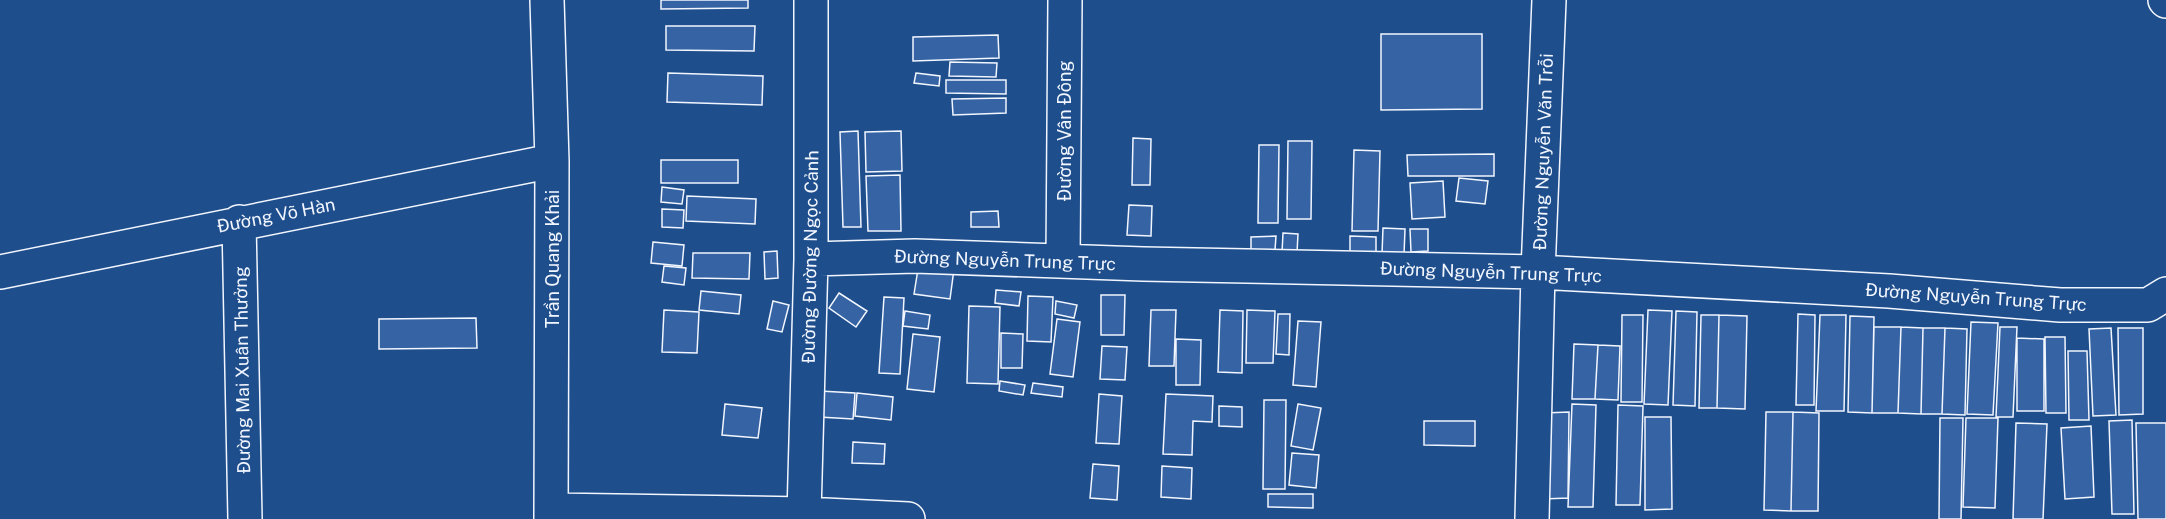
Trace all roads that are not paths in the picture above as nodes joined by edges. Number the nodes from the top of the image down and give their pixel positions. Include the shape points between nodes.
1 (548, 0) edge
2 (811, 0) edge
3 (1065, 0) edge
4 (1550, 0) edge
5 (552, 161) junction
6 (239, 222) junction
7 (811, 259) junction
8 (1063, 261) junction
9 (0, 272) edge
10 (1538, 272) junction
11 (2166, 294) edge
12 (804, 514) junction
13 (551, 515) edge
14 (245, 519) edge
15 (908, 519) edge
16 (1532, 519) edge

1 - 5 street, Trần Quang Khải
2 - 7 street, Đường Đường Ngọc Cảnh
3 - 8 street, Đường Vân Đông
4 - 10 street, Đường Nguyễn Văn Trỗi
5 - 6 street, Đường Võ Hàn
5 - 13 street, Trần Quang Khải
6 - 9 street, Đường Võ Hàn
6 - 14 street, Đường Mai Xuân Thưởng
7 - 8 street, Đường Nguyễn Trung Trực via 915,256
7 - 12 street, Đường Đường Ngọc Cảnh
8 - 10 street, Đường Nguyễn Trung Trực
10 - 11 street, Đường Nguyễn Trung Trực via 1889,291 2060,305 2148,305
10 - 16 street, Đường Nguyễn Văn Trỗi
12 - 13 street
12 - 15 street

